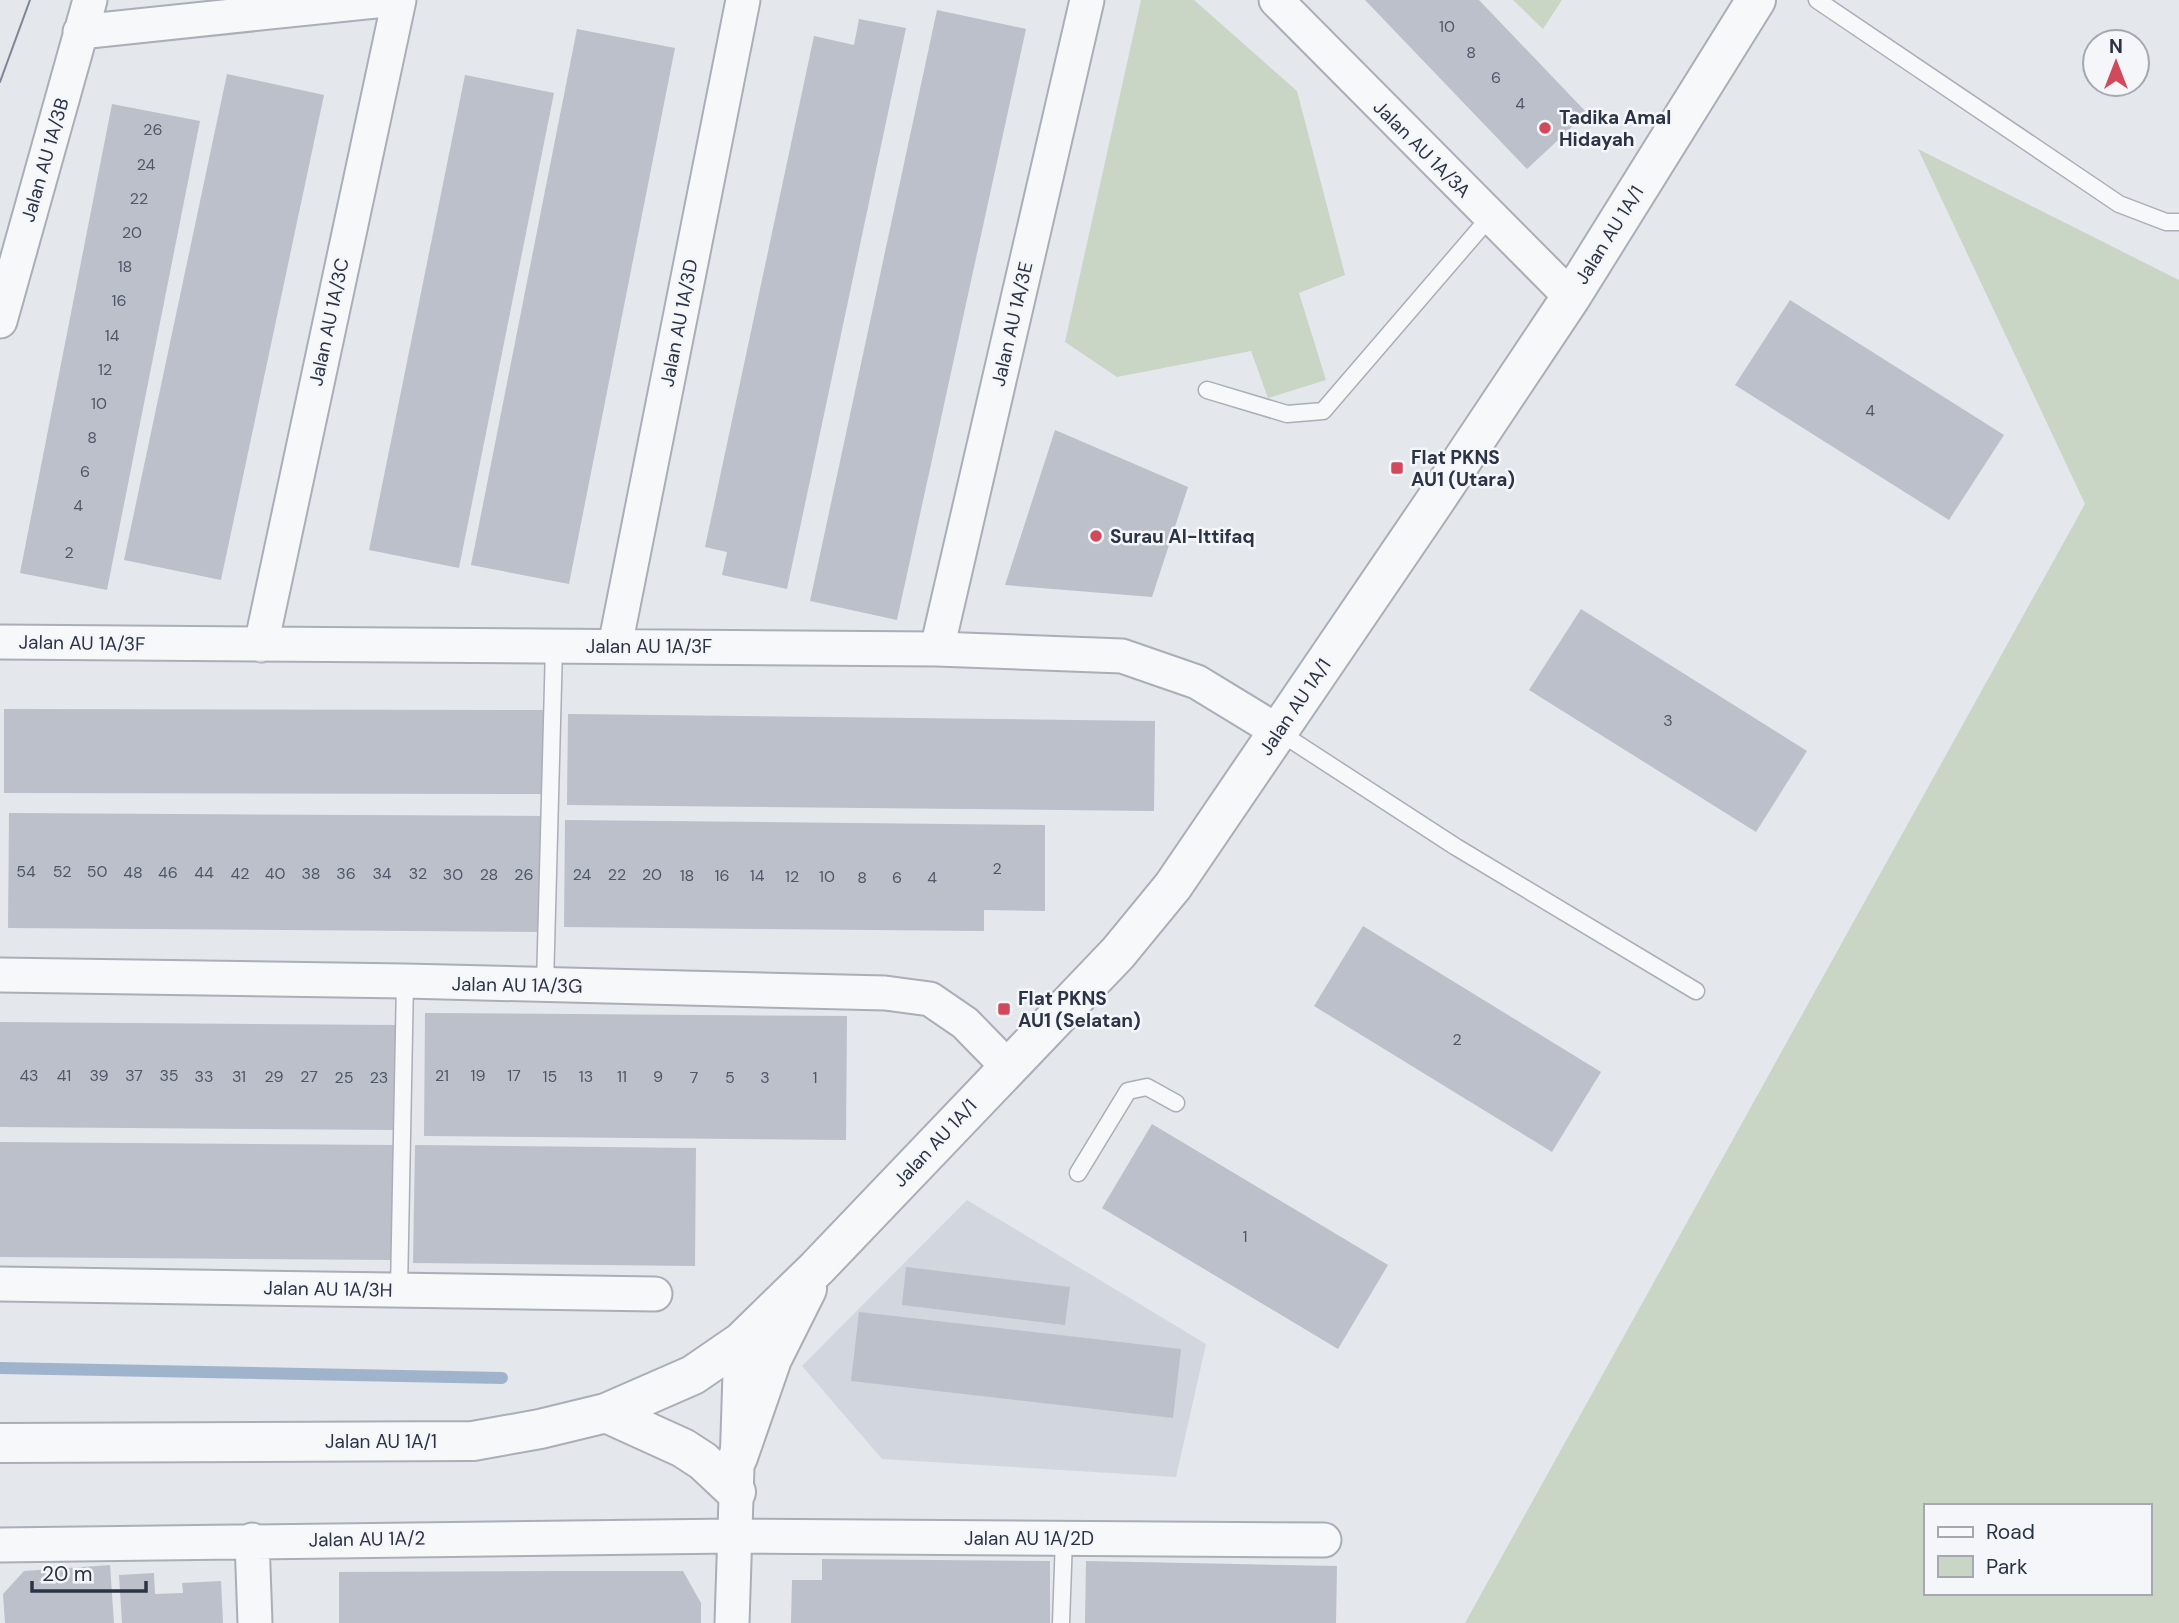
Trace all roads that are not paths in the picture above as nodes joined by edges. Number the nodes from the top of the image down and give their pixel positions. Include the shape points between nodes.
1 (90, 0) edge
2 (385, 0) edge
3 (398, 0) edge
4 (743, 0) edge
5 (1087, 0) edge
6 (1276, 0) edge
7 (1756, 0) edge
8 (1817, 0) edge
9 (80, 32) junction
10 (1489, 218) junction
11 (2179, 222) edge
12 (1571, 297) junction
13 (0, 321) edge
14 (1207, 390) dead end
15 (0, 642) edge
16 (261, 645) junction
17 (615, 646) junction
18 (554, 647) junction
19 (937, 649) junction
20 (1279, 732) junction
21 (0, 975) edge
22 (405, 981) junction
23 (545, 985) junction
24 (1696, 991) dead end
25 (1008, 1067) junction
26 (1176, 1103) dead end
27 (1078, 1173) dead end
28 (817, 1268) junction
29 (0, 1284) edge
30 (399, 1290) junction
31 (655, 1294) dead end
32 (741, 1342) junction
33 (606, 1413) junction
34 (0, 1443) edge
35 (737, 1474) junction
36 (734, 1536) junction
37 (1064, 1538) junction
38 (252, 1540) junction
39 (1324, 1540) dead end
40 (0, 1545) edge
41 (254, 1623) edge
42 (732, 1623) edge
43 (1061, 1623) edge

1 - 9 street, Jalan AU 1A/3B
2 - 9 street
3 - 16 street, Jalan AU 1A/3C
4 - 17 street, Jalan AU 1A/3D
5 - 19 street, Jalan AU 1A/3E
6 - 10 street, Jalan AU 1A/3A
7 - 12 street, Jalan AU 1A/1
8 - 11 lane via 2119,204 2166,222
9 - 13 street, Jalan AU 1A/3B
10 - 12 street, Jalan AU 1A/3A
10 - 14 lane via 1323,411 1287,414
12 - 20 street, Jalan AU 1A/1
15 - 16 street, Jalan AU 1A/3F
16 - 18 street, Jalan AU 1A/3F
17 - 18 street, Jalan AU 1A/3F
17 - 19 street, Jalan AU 1A/3F
18 - 23 lane
19 - 20 street, Jalan AU 1A/3F via 1122,656 1197,682
20 - 24 lane via 1456,847
20 - 25 street, Jalan AU 1A/1 via 1173,886 1118,953
21 - 22 street, Jalan AU 1A/3G
22 - 23 street, Jalan AU 1A/3G
22 - 30 lane
23 - 25 street, Jalan AU 1A/3G via 885,993 930,999 965,1023
25 - 28 street, Jalan AU 1A/1
26 - 27 lane via 1147,1087 1128,1091
28 - 32 street, Jalan AU 1A/1
28 - 35 street via 772,1359
29 - 30 street, Jalan AU 1A/3H
30 - 31 street, Jalan AU 1A/3H
32 - 33 street, Jalan AU 1A/1 via 693,1375
32 - 35 street
33 - 34 street, Jalan AU 1A/1 via 473,1441
33 - 35 street
35 - 36 street
36 - 37 street, Jalan AU 1A/2D
36 - 38 street, Jalan AU 1A/2
36 - 42 street
37 - 39 street, Jalan AU 1A/2D
37 - 43 lane
38 - 40 street, Jalan AU 1A/2
38 - 41 street

